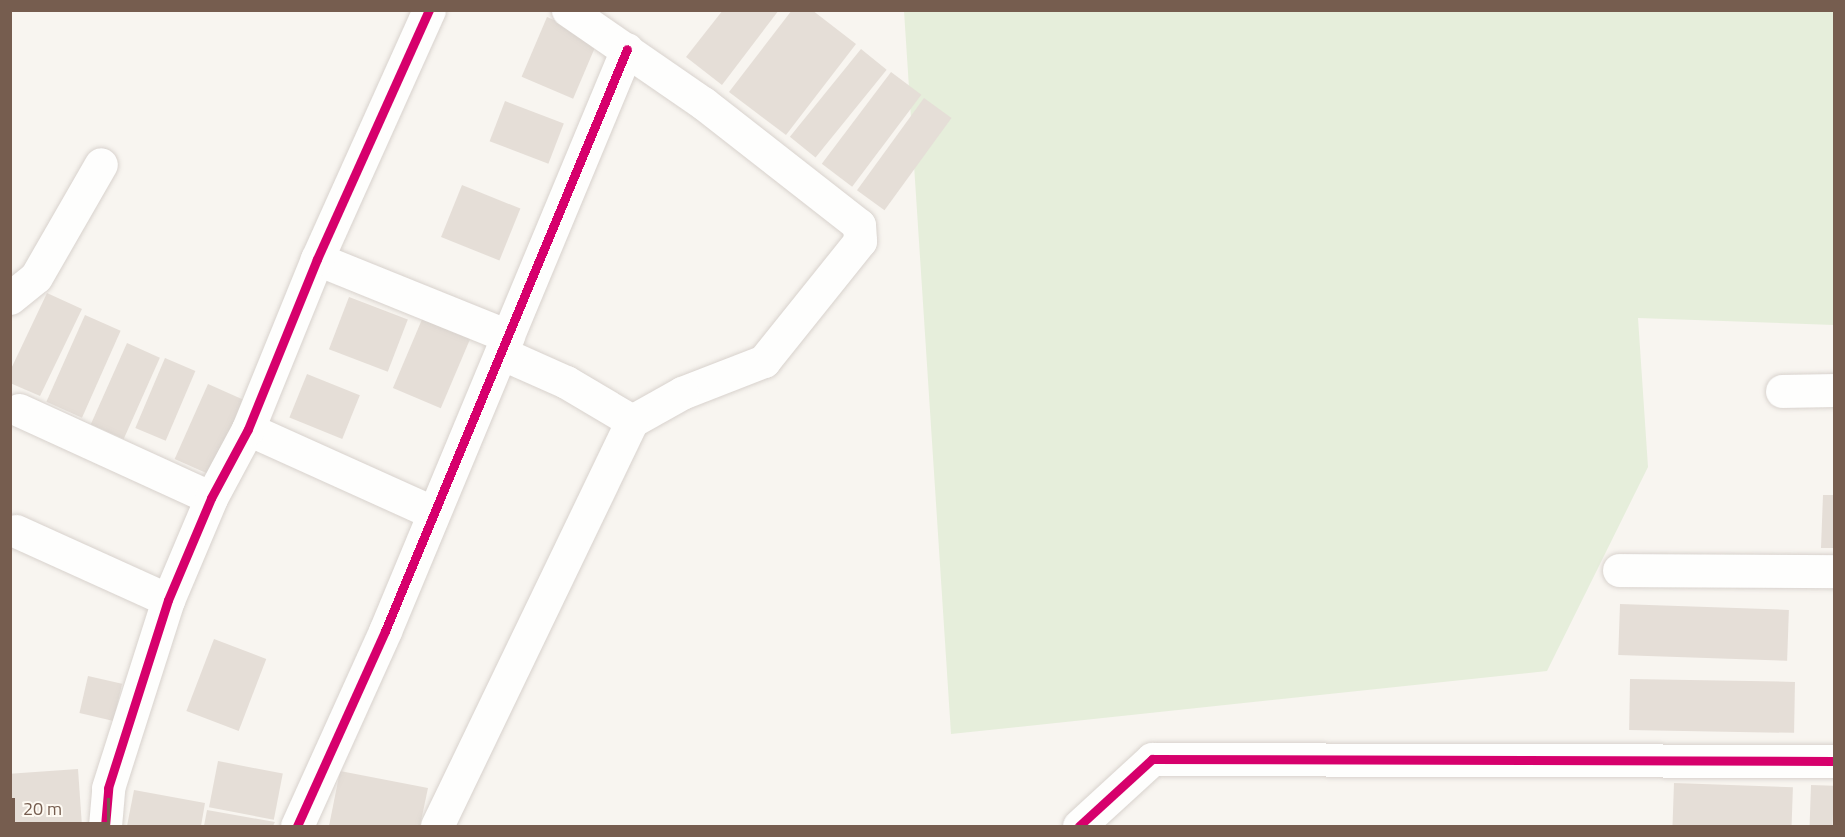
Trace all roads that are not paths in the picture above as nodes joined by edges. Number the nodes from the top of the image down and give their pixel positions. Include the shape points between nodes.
1 (429, 10) edge
2 (568, 10) edge
3 (627, 49) junction
4 (101, 164) dead end
5 (317, 259) junction
6 (10, 298) edge
7 (504, 344) junction
8 (1834, 390) edge
9 (1782, 391) dead end
10 (19, 410) dead end
11 (632, 421) junction
12 (248, 429) junction
13 (211, 498) junction
14 (432, 512) junction
15 (16, 531) dead end
16 (1619, 570) dead end
17 (1834, 571) edge
18 (168, 600) junction
19 (1834, 761) edge
20 (105, 826) edge
21 (297, 826) edge
22 (437, 826) edge
23 (1079, 826) edge

1 - 5 street
2 - 3 street
3 - 7 street
3 - 11 street via 859,225 860,241 764,361 682,393
4 - 6 street via 36,277
5 - 7 street
5 - 12 street
7 - 11 street
7 - 14 street
8 - 9 street
10 - 13 street
11 - 22 street
12 - 13 street
12 - 14 street
13 - 18 street
14 - 21 street
15 - 18 street
16 - 17 street
18 - 20 street via 108,788
19 - 23 street via 1152,759

